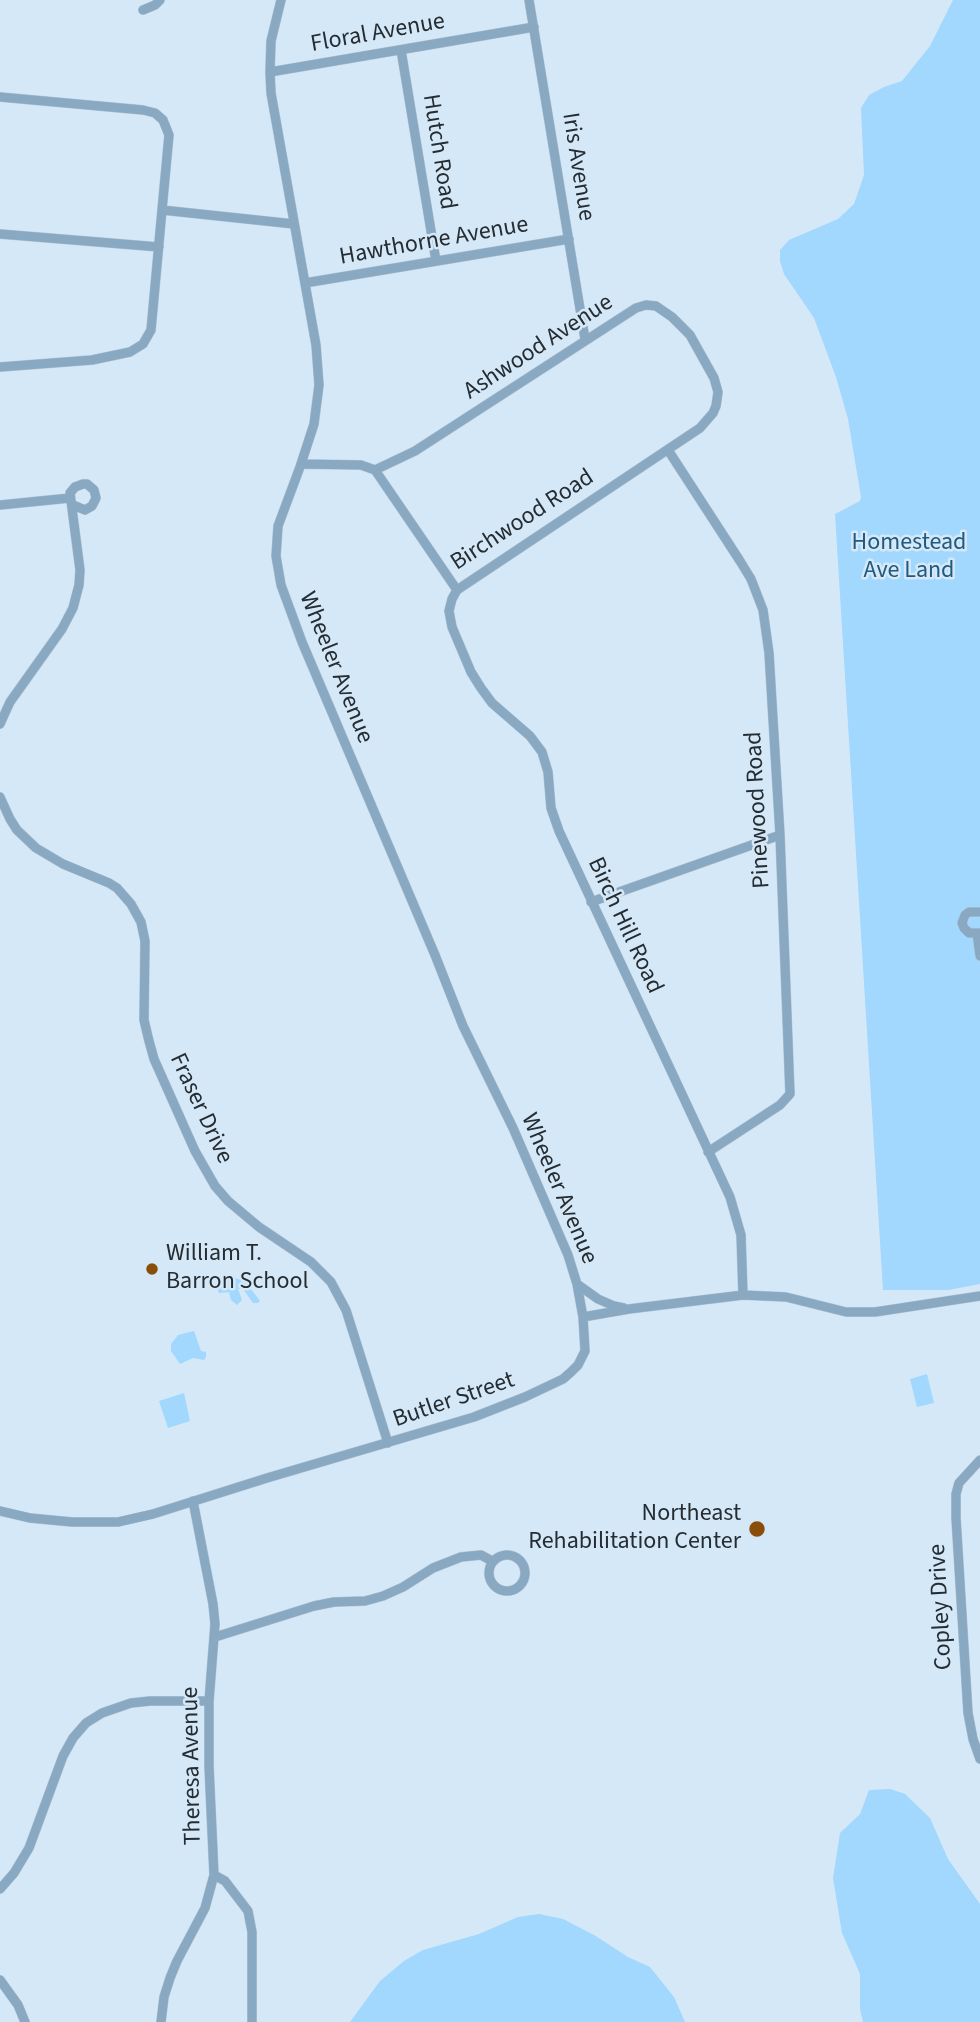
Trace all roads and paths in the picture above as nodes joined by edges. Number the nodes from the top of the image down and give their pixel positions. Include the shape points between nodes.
1 (160, 0) edge
2 (281, 0) edge
3 (529, 0) edge
4 (143, 10) dead end
5 (534, 27) junction
6 (401, 50) junction
7 (270, 72) junction
8 (0, 97) edge
9 (162, 209) junction
10 (294, 224) junction
11 (0, 234) edge
12 (569, 239) junction
13 (159, 247) junction
14 (436, 261) junction
15 (305, 283) junction
16 (585, 340) junction
17 (0, 367) edge
18 (716, 406) joint
19 (668, 450) junction
20 (301, 464) junction
21 (375, 470) junction
22 (0, 505) edge
23 (457, 590) junction
24 (0, 724) edge
25 (0, 797) edge
26 (780, 835) junction
27 (592, 902) junction
28 (980, 912) edge
29 (978, 934) edge
30 (980, 956) edge
31 (708, 1152) junction
32 (577, 1284) junction
33 (743, 1295) junction
34 (980, 1296) edge
35 (629, 1309) junction
36 (583, 1317) junction
37 (388, 1443) junction
38 (980, 1460) edge
39 (193, 1501) junction
40 (0, 1511) edge
41 (492, 1561) junction
42 (215, 1637) junction
43 (209, 1701) junction
44 (980, 1759) edge
45 (214, 1875) junction
46 (0, 1889) edge
47 (0, 1980) edge
48 (25, 2022) edge
49 (160, 2022) edge
50 (252, 2022) edge

1 - 4 street
2 - 7 street, Wheeler Avenue via 271,41
3 - 5 street, Iris Avenue
5 - 6 street, Floral Avenue
5 - 12 street, Iris Avenue
6 - 7 street, Floral Avenue
6 - 14 street, Hutch Road
7 - 10 street, Wheeler Avenue
8 - 9 street via 143,110 160,116 169,135
9 - 10 street
9 - 13 street
10 - 15 street, Wheeler Avenue
11 - 13 street
12 - 14 street, Hawthorne Avenue
12 - 16 street, Iris Avenue
13 - 17 street via 151,330 137,348 92,360
14 - 15 street, Hawthorne Avenue
15 - 20 street, Wheeler Avenue via 319,385 316,415
16 - 18 street, Ashwood Avenue via 636,308 656,306 690,335 717,385
16 - 21 street, Ashwood Avenue via 415,451
18 - 19 street, Birchwood Road via 700,428
19 - 23 street, Birchwood Road
19 - 26 street, Pinewood Road via 740,561 763,610
20 - 21 street via 360,465
20 - 32 street, Wheeler Avenue via 276,536 284,595 463,1026 518,1140
21 - 23 street, Birchwood Road
22 - 24 street via 72,501 80,570 73,608 9,702
23 - 27 street, Birch Hill Road via 449,611 471,672 492,703 542,752 555,820
25 - 37 street, Fraser Drive via 10,819 36,848 109,883 131,904 145,941 144,1020 149,1041 195,1151 228,1201 318,1268 337,1291
26 - 27 street
26 - 31 street, Pinewood Road via 790,1094
27 - 31 street, Birch Hill Road
28 - 29 street via 969,912 962,920 965,930
29 - 30 street
31 - 33 street, Birch Hill Road via 739,1226
32 - 35 street via 598,1299
32 - 36 street, Wheeler Avenue
33 - 34 street via 786,1297 846,1312
33 - 35 street
35 - 36 street
36 - 37 street, Butler Street via 585,1351 563,1379 499,1408
37 - 39 street, Butler Street
38 - 44 street, Copley Drive via 959,1483 956,1494 968,1713
39 - 40 street, Butler Street via 104,1524
39 - 42 street, Theresa Avenue
41 - 41 street via 502,1555 519,1558 525,1574 521,1585 507,1591 497,1588 488,1576
41 - 42 street via 481,1555 461,1557 383,1596 314,1606
42 - 43 street, Theresa Avenue
43 - 45 street, Theresa Avenue
43 - 46 street via 131,1703 86,1723 62,1756 29,1848
45 - 49 street, Theresa Avenue via 205,1908 170,1978
45 - 50 street via 225,1881 248,1911
47 - 48 street

